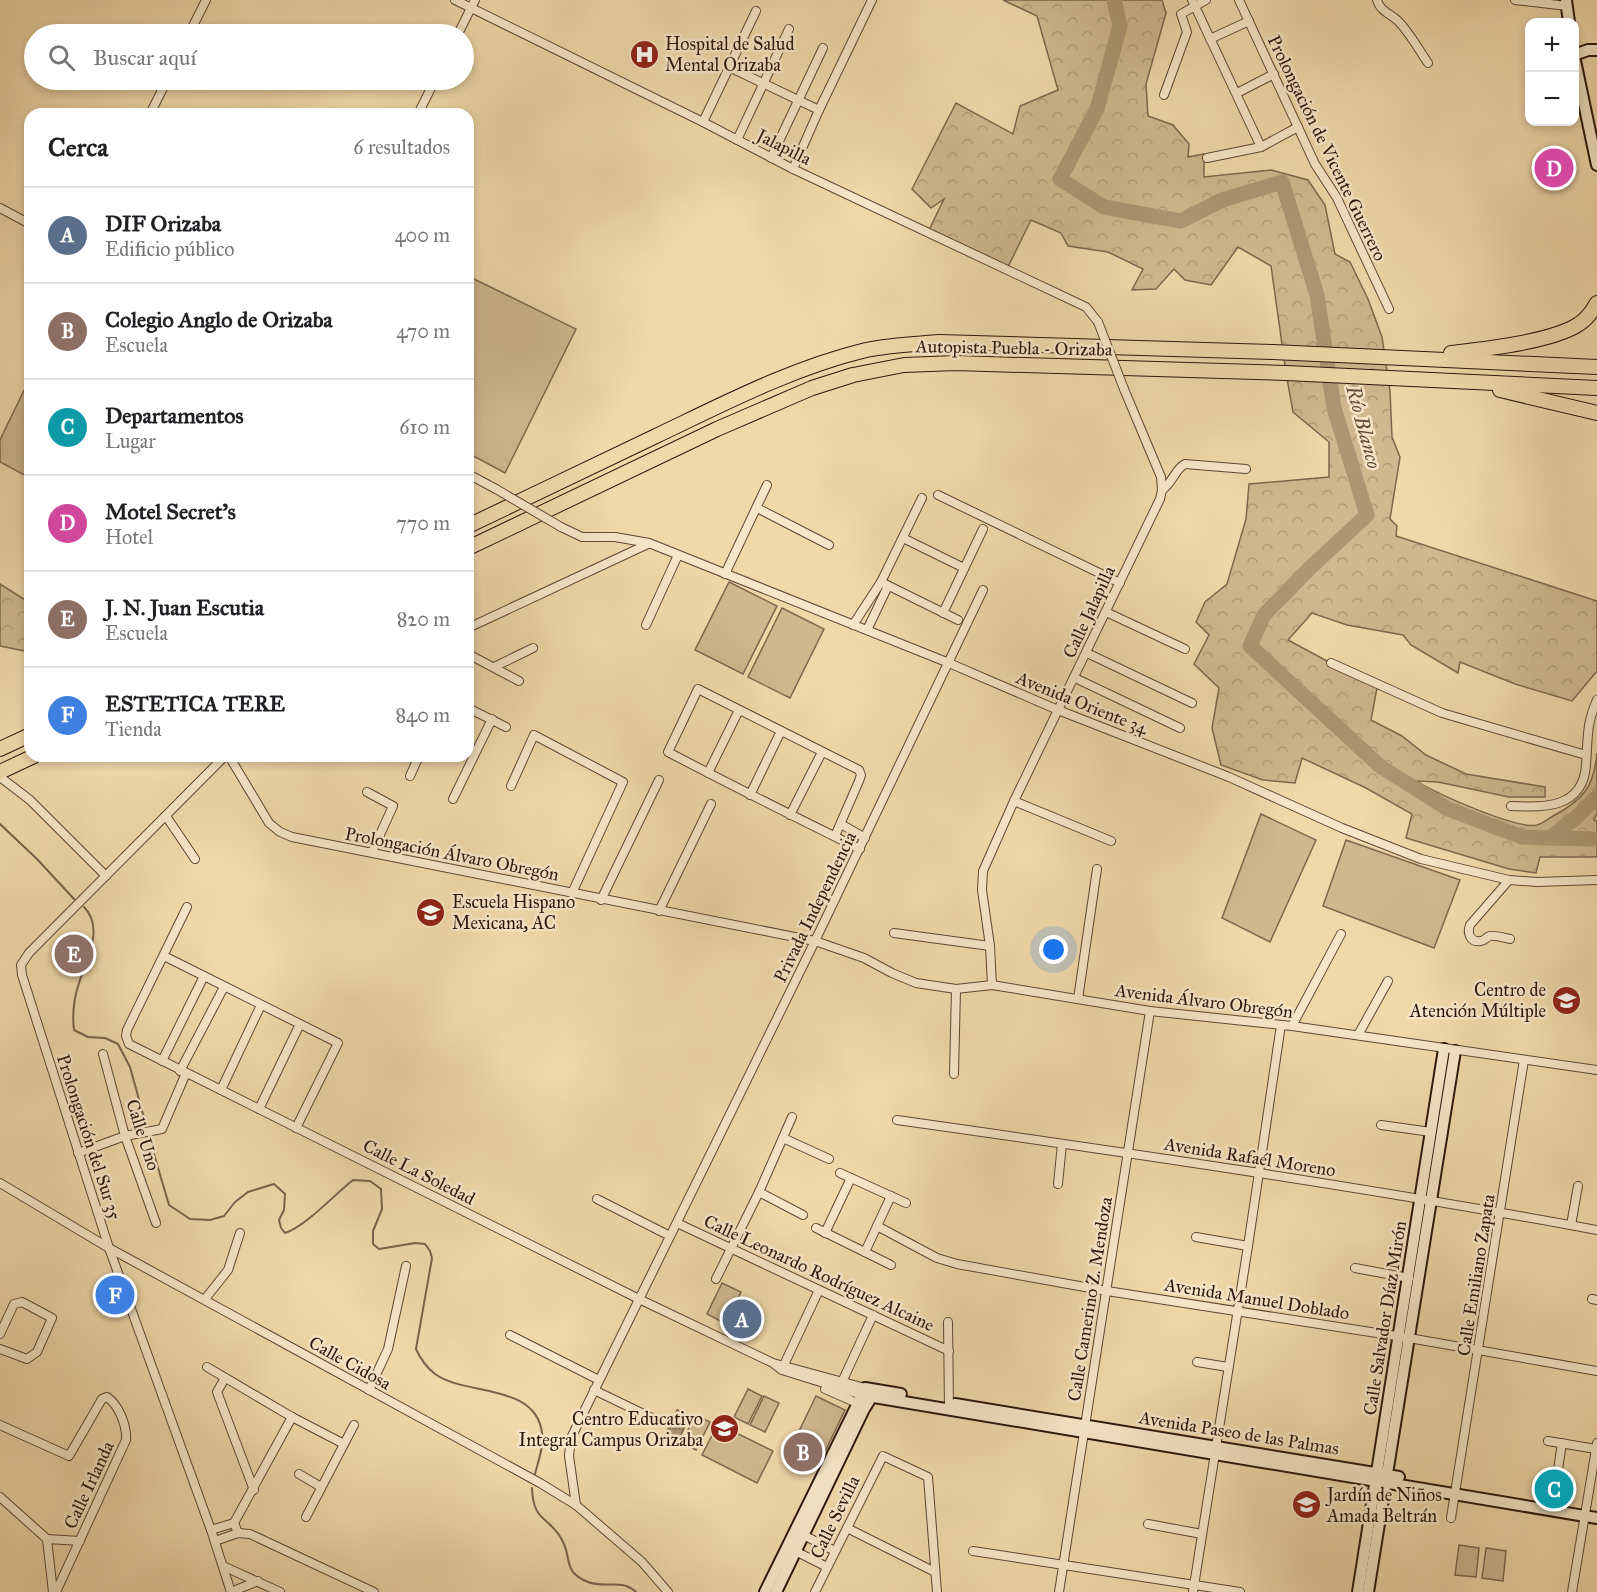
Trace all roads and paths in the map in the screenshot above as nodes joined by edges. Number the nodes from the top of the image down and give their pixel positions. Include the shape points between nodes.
1 (206, 0) edge
2 (455, 0) edge
3 (872, 0) edge
4 (1206, 0) edge
5 (1239, 0) edge
6 (1377, 0) edge
7 (1515, 0) edge
8 (1193, 3) edge
9 (1567, 3) edge
10 (473, 4) edge
11 (756, 11) dead end
12 (1569, 18) edge
13 (1249, 21) junction
14 (194, 24) edge
15 (463, 24) edge
16 (789, 29) dead end
17 (1210, 39) junction
18 (823, 48) dead end
19 (1597, 50) edge
20 (1579, 53) edge
21 (1428, 63) dead end
22 (729, 67) junction
23 (1578, 72) edge
24 (1274, 74) junction
25 (763, 84) junction
26 (162, 90) edge
27 (430, 90) edge
28 (1237, 93) junction
29 (1164, 95) dead end
30 (798, 100) junction
31 (153, 108) edge
32 (421, 108) edge
33 (819, 110) junction
34 (703, 122) junction
35 (1298, 128) junction
36 (737, 140) junction
37 (1261, 147) junction
38 (771, 158) junction
39 (1207, 158) dead end
40 (1597, 165) edge
41 (793, 169) junction
42 (0, 208) edge
43 (24, 221) edge
44 (1597, 303) edge
45 (1389, 309) dead end
46 (1411, 358) junction
47 (1597, 367) edge
48 (1427, 380) junction
49 (1597, 388) edge
50 (1597, 413) edge
51 (1246, 469) dead end
52 (474, 477) edge
53 (767, 485) dead end
54 (1162, 490) junction
55 (938, 495) dead end
56 (922, 498) dead end
57 (756, 508) junction
58 (474, 523) edge
59 (983, 529) dead end
60 (903, 538) junction
61 (649, 543) junction
62 (474, 545) edge
63 (829, 545) dead end
64 (678, 555) junction
65 (964, 568) junction
66 (725, 574) junction
67 (1120, 583) junction
68 (885, 584) junction
69 (983, 590) dead end
70 (1106, 612) junction
71 (943, 613) junction
72 (958, 620) dead end
73 (474, 625) edge
74 (646, 625) dead end
75 (853, 625) junction
76 (867, 630) junction
77 (533, 648) dead end
78 (1185, 649) dead end
79 (1087, 652) junction
80 (474, 657) edge
81 (949, 663) junction
82 (1331, 663) dead end
83 (494, 667) junction
84 (1075, 678) junction
85 (519, 681) dead end
86 (1597, 700) edge
87 (1192, 703) dead end
88 (739, 710) junction
89 (1058, 710) junction
90 (474, 711) edge
91 (492, 719) junction
92 (506, 727) dead end
93 (1180, 728) dead end
94 (781, 731) junction
95 (24, 738) edge
96 (0, 749) edge
97 (822, 752) junction
98 (1586, 755) junction
99 (474, 756) edge
100 (24, 761) edge
101 (221, 762) edge
102 (231, 762) edge
103 (416, 762) edge
104 (471, 762) edge
105 (0, 772) edge
106 (708, 773) junction
107 (410, 776) dead end
108 (0, 777) edge
109 (659, 780) dead end
110 (511, 786) dead end
111 (367, 792) dead end
112 (750, 795) junction
113 (453, 799) dead end
114 (1014, 801) junction
115 (711, 804) dead end
116 (1511, 806) dead end
117 (790, 815) junction
118 (166, 816) junction
119 (841, 824) junction
120 (834, 836) junction
121 (865, 838) junction
122 (1111, 841) dead end
123 (860, 849) junction
124 (372, 852) junction
125 (195, 859) dead end
126 (1097, 869) dead end
127 (106, 876) junction
128 (1509, 880) junction
129 (1597, 880) edge
130 (572, 893) junction
131 (601, 900) junction
132 (187, 907) dead end
133 (658, 911) junction
134 (894, 933) dead end
135 (1341, 934) dead end
136 (1510, 939) dead end
137 (815, 941) junction
138 (990, 946) junction
139 (164, 956) junction
140 (204, 976) junction
141 (1388, 981) dead end
142 (992, 985) junction
143 (224, 987) junction
144 (956, 989) junction
145 (1078, 999) junction
146 (261, 1005) junction
147 (1150, 1011) junction
148 (300, 1024) junction
149 (1281, 1025) junction
150 (1292, 1026) junction
151 (1358, 1035) junction
152 (1449, 1050) junction
153 (103, 1054) dead end
154 (1524, 1060) junction
155 (162, 1061) junction
156 (1597, 1070) edge
157 (183, 1072) junction
158 (954, 1074) dead end
159 (221, 1090) junction
160 (260, 1109) junction
161 (792, 1117) dead end
162 (897, 1120) dead end
163 (1381, 1125) dead end
164 (296, 1128) junction
165 (1431, 1132) junction
166 (125, 1136) junction
167 (783, 1138) junction
168 (1062, 1144) junction
169 (78, 1153) junction
170 (1128, 1154) junction
171 (829, 1159) dead end
172 (840, 1173) dead end
173 (1258, 1174) junction
174 (852, 1179) junction
175 (0, 1183) edge
176 (1058, 1184) dead end
177 (1578, 1186) dead end
178 (759, 1192) junction
179 (891, 1196) junction
180 (597, 1199) dead end
181 (1425, 1200) junction
182 (906, 1203) dead end
183 (1501, 1212) junction
184 (803, 1215) dead end
185 (156, 1223) dead end
186 (676, 1223) junction
187 (877, 1226) junction
188 (1571, 1226) junction
189 (816, 1228) dead end
190 (1597, 1230) edge
191 (240, 1233) dead end
192 (825, 1233) junction
193 (670, 1236) junction
194 (1196, 1237) dead end
195 (1248, 1246) junction
196 (110, 1248) junction
197 (732, 1248) junction
198 (865, 1252) junction
199 (891, 1265) dead end
200 (406, 1266) dead end
201 (1355, 1268) dead end
202 (1409, 1278) junction
203 (716, 1279) dead end
204 (819, 1290) junction
205 (1107, 1291) junction
206 (205, 1299) junction
207 (639, 1299) junction
208 (1238, 1311) junction
209 (873, 1315) junction
210 (948, 1322) dead end
211 (0, 1334) edge
212 (510, 1335) dead end
213 (1404, 1337) junction
214 (0, 1349) edge
215 (949, 1351) junction
216 (1479, 1351) junction
217 (1197, 1362) dead end
218 (207, 1367) dead end
219 (783, 1368) junction
220 (1228, 1368) junction
221 (1597, 1371) edge
222 (225, 1378) junction
223 (599, 1380) junction
224 (843, 1382) junction
225 (369, 1390) junction
226 (594, 1390) junction
227 (866, 1397) junction
228 (949, 1407) junction
229 (292, 1417) junction
230 (652, 1418) dead end
231 (0, 1425) edge
232 (354, 1425) dead end
233 (1084, 1429) junction
234 (1548, 1441) dead end
235 (344, 1443) junction
236 (1562, 1443) junction
237 (1597, 1446) edge
238 (1216, 1450) junction
239 (299, 1474) dead end
240 (1557, 1476) dead end
241 (1381, 1478) junction
242 (321, 1487) junction
243 (254, 1490) junction
244 (1454, 1490) junction
245 (0, 1497) edge
246 (576, 1505) junction
247 (1589, 1512) edge
248 (306, 1516) dead end
249 (1451, 1518) dead end
250 (1597, 1518) edge
251 (234, 1523) junction
252 (1148, 1524) dead end
253 (847, 1528) junction
254 (211, 1530) junction
255 (799, 1532) junction
256 (238, 1533) junction
257 (1202, 1534) junction
258 (47, 1539) junction
259 (80, 1541) junction
260 (215, 1541) junction
261 (791, 1549) junction
262 (836, 1551) junction
263 (973, 1551) dead end
264 (223, 1566) junction
265 (827, 1567) junction
266 (1063, 1567) junction
267 (935, 1572) junction
268 (262, 1586) edge
269 (1193, 1588) edge
270 (816, 1590) edge
271 (55, 1592) edge
272 (231, 1592) edge
273 (280, 1592) edge
274 (374, 1592) edge
275 (668, 1592) edge
276 (765, 1592) edge
277 (776, 1592) edge
278 (827, 1592) edge
279 (936, 1592) edge
280 (1059, 1592) edge
281 (1240, 1592) edge
282 (1358, 1592) edge
283 (1368, 1592) edge
284 (1572, 1592) edge

1 - 14 street
2 - 10 street, Jalapilla
3 - 33 street
4 - 8 street
5 - 13 street, Prolongación de Vicente Guerrero
6 - 21 street via 1386,13 1398,20
7 - 9 street
8 - 17 street
8 - 29 street via 1181,14 1188,32
9 - 12 street
10 - 15 street
10 - 34 street, Jalapilla
11 - 22 street
13 - 17 street
13 - 24 street, Prolongación de Vicente Guerrero
16 - 25 street
17 - 28 street
18 - 30 street
19 - 20 street
22 - 25 street
22 - 34 street
23 - 40 street
24 - 28 street
24 - 35 street, Prolongación de Vicente Guerrero
25 - 30 street
25 - 36 street
26 - 31 street
27 - 32 street
28 - 37 street
30 - 33 street
30 - 38 street
33 - 41 street
34 - 36 street, Jalapilla
35 - 37 street
35 - 45 street, Prolongación de Vicente Guerrero via 1337,198
36 - 38 street, Jalapilla
37 - 39 street
38 - 41 street, Jalapilla
41 - 54 street, Jalapilla, bridge via 1086,307 1098,322 1161,477
42 - 43 street
44 - 46 highway via 1587,318 1558,334 1486,349
46 - 47 highway, Autopista Puebla - Orizaba
46 - 58 highway, Autopista Puebla - Orizaba via 939,342 869,350 803,369 743,394
48 - 49 highway, Autopista Puebla - Orizaba
48 - 50 highway via 1508,392
48 - 62 highway, Autopista Puebla - Orizaba via 956,363 904,365 812,388
51 - 54 street, Calle Jalapilla via 1185,464
52 - 61 street, Avenida Oriente 34, bridge via 582,537
53 - 57 street
54 - 67 street, Calle Jalapilla
55 - 67 street
56 - 60 street
57 - 63 street
57 - 66 street
59 - 65 street
60 - 65 street
60 - 68 street
61 - 64 street, Avenida Oriente 34
61 - 73 street
64 - 66 street, Avenida Oriente 34
64 - 74 street
65 - 71 street
66 - 75 street, Avenida Oriente 34
67 - 70 street, Calle Jalapilla
68 - 71 street
68 - 75 street
68 - 76 street
69 - 81 street, Privada Independencia
70 - 78 street
70 - 79 street, Calle Jalapilla
71 - 72 street
75 - 76 street, Avenida Oriente 34
76 - 81 street, Avenida Oriente 34
77 - 83 street
79 - 84 street, Calle Jalapilla
79 - 87 street
80 - 83 street
81 - 89 street, Avenida Oriente 34
81 - 121 street, Privada Independencia
82 - 98 street via 1442,713
83 - 85 street
84 - 89 street, Calle Jalapilla
84 - 93 street
86 - 98 street via 1588,723
88 - 94 street
88 - 106 street
88 - 106 street via 698,689 668,752
89 - 114 street, Calle Jalapilla
89 - 128 street, Avenida Oriente 34 via 1421,859
90 - 91 street
91 - 92 street
91 - 99 street
94 - 97 street
94 - 112 street
95 - 96 highway
97 - 117 street
97 - 119 street via 859,770 861,775
98 - 116 street via 1585,775 1568,800 1554,806
100 - 105 highway
101 - 118 street, Prolongación del Sur 35
102 - 124 street, Prolongación Álvaro Obregón via 269,823 280,832
103 - 107 street
104 - 113 street
106 - 112 street
108 - 127 street
109 - 131 street
110 - 130 street via 534,735 622,782
111 - 124 street via 393,806
112 - 117 street
114 - 122 street
114 - 138 street, Calle Jalapilla via 981,879
115 - 133 street
117 - 120 street
118 - 125 street
118 - 127 street, Prolongación del Sur 35
119 - 120 street
119 - 121 street
120 - 123 street
121 - 123 street, Privada Independencia
123 - 137 street, Privada Independencia
124 - 130 street, Prolongación Álvaro Obregón
126 - 145 street
127 - 169 street, Prolongación del Sur 35 via 21,965
128 - 129 street, Avenida Oriente 34
128 - 136 street via 1468,930 1473,940 1480,942 1490,936
130 - 131 street, Prolongación Álvaro Obregón
131 - 133 street, Prolongación Álvaro Obregón
132 - 139 street
133 - 137 street, Prolongación Álvaro Obregón
134 - 138 street
135 - 150 street
137 - 144 street, Avenida Álvaro Obregón via 864,958 906,980
137 - 186 street, Privada Independencia
138 - 142 street, Calle Jalapilla
139 - 140 street
139 - 155 street, Calle La Soledad via 126,1036 129,1044
140 - 143 street
140 - 155 street
141 - 151 street
142 - 144 street, Avenida Álvaro Obregón
142 - 145 street, Avenida Álvaro Obregón
143 - 146 street
143 - 157 street
144 - 158 street
145 - 147 street, Avenida Álvaro Obregón
146 - 148 street
146 - 159 street
147 - 149 street, Avenida Álvaro Obregón
147 - 170 street, Calle Camerino Z. Mendoza
148 - 160 street
148 - 164 street via 338,1043
149 - 150 street, Avenida Álvaro Obregón
149 - 173 street
150 - 151 street, Avenida Álvaro Obregón
151 - 152 street, Avenida Álvaro Obregón
152 - 154 street, Avenida Álvaro Obregón
152 - 165 street, Calle Salvador Díaz Mirón
152 - 181 street, Calle Salvador Díaz Mirón
153 - 166 street, Calle Uno
154 - 156 street, Avenida Álvaro Obregón
154 - 183 street, Calle Emiliano Zapata
155 - 157 street, Calle La Soledad
157 - 159 street, Calle La Soledad
157 - 166 street via 162,1129
159 - 160 street, Calle La Soledad
160 - 164 street, Calle La Soledad
161 - 167 street
162 - 168 street, Avenida Rafaél Moreno
163 - 165 street
164 - 207 street, Calle La Soledad
165 - 181 street, Calle Salvador Díaz Mirón
166 - 169 street
166 - 185 street, Calle Uno
167 - 171 street
167 - 178 street
168 - 170 street, Avenida Rafaél Moreno
168 - 176 street
169 - 196 street, Prolongación del Sur 35
170 - 173 street, Avenida Rafaél Moreno
170 - 205 street, Calle Camerino Z. Mendoza
172 - 174 street
173 - 181 street, Avenida Rafaél Moreno
173 - 195 street
174 - 179 street
174 - 192 street
175 - 196 street, Calle Cidosa
177 - 188 street
178 - 184 street
178 - 197 street
179 - 182 street
179 - 187 street
180 - 193 street
181 - 183 street, Avenida Rafaél Moreno
181 - 202 street, Calle Salvador Díaz Mirón
181 - 213 street, Calle Salvador Díaz Mirón
183 - 188 street, Avenida Rafaél Moreno
183 - 216 street, Calle Emiliano Zapata
186 - 193 street, Privada Independencia
186 - 197 street, Calle Leonardo Rodríguez Alcaine
187 - 198 street
187 - 205 street, Avenida Manuel Doblado via 948,1262
188 - 190 street, Avenida Rafaél Moreno
189 - 192 street
191 - 206 street via 228,1270
192 - 198 street
193 - 207 street, Privada Independencia
194 - 195 street
195 - 208 street
196 - 206 street, Calle Cidosa
196 - 254 street, Prolongación del Sur 35
197 - 203 street
197 - 204 street, Calle Leonardo Rodríguez Alcaine
198 - 199 street
200 - 225 street via 388,1349
201 - 202 street
202 - 213 street, Calle Salvador Díaz Mirón
204 - 209 street, Calle Leonardo Rodríguez Alcaine
204 - 219 street
205 - 208 street, Avenida Manuel Doblado
205 - 233 street, Calle Camerino Z. Mendoza
206 - 225 street, Calle Cidosa
207 - 219 street, Avenida Paseo de las Palmas
207 - 223 street, Privada Independencia
208 - 213 street, Avenida Manuel Doblado
208 - 220 street
209 - 215 street, Calle Leonardo Rodríguez Alcaine
209 - 224 street
210 - 215 street
211 - 214 street via 18,1302 50,1315 52,1321 34,1356 27,1359
212 - 223 street
213 - 216 street, Avenida Manuel Doblado
213 - 241 street, Calle Salvador Díaz Mirón
215 - 228 street
216 - 221 street, Avenida Manuel Doblado
216 - 244 street, Calle Emiliano Zapata
217 - 220 street
218 - 222 street
219 - 224 street, Avenida Paseo de las Palmas
219 - 227 street, Avenida Paseo de las Palmas via 802,1378
220 - 238 street
222 - 229 street
222 - 243 street via 217,1392
223 - 226 street, Privada Independencia
224 - 227 street, Avenida Paseo de las Palmas
225 - 246 street, Calle Cidosa
226 - 230 street
226 - 246 street, Privada Independencia via 569,1446
227 - 228 street, Avenida Paseo de las Palmas
227 - 228 street, Avenida Paseo de las Palmas
227 - 255 street
228 - 233 street, Avenida Paseo de las Palmas
229 - 235 street
229 - 243 street
231 - 259 street, Calle Irlanda via 69,1456 102,1399 114,1401 127,1430 126,1440
232 - 235 street
233 - 238 street, Avenida Paseo de las Palmas
233 - 266 street, Calle Camerino Z. Mendoza
234 - 236 street
235 - 242 street
236 - 237 street
236 - 240 street
237 - 247 street
238 - 241 street, Avenida Paseo de las Palmas
238 - 257 street
239 - 242 street
241 - 244 street, Avenida Paseo de las Palmas
241 - 282 street, Calle Salvador Díaz Mirón
241 - 283 street, Calle Salvador Díaz Mirón
242 - 248 street
243 - 251 street
244 - 247 street, Avenida Paseo de las Palmas
244 - 249 street, Calle Emiliano Zapata
245 - 258 street
246 - 275 street, Calle Cidosa via 642,1562
247 - 250 street, Avenida Paseo de las Palmas
247 - 284 street
251 - 254 street
251 - 256 street
252 - 257 street
253 - 262 street, Calle Sevilla
253 - 267 street
253 - 267 street, Calle Sevilla via 883,1456 928,1477
254 - 260 street, Prolongación del Sur 35
255 - 261 street
255 - 262 street
256 - 260 street
256 - 274 street via 250,1534
257 - 269 street
258 - 259 street
258 - 271 street
259 - 271 street, Calle Irlanda
260 - 264 street, Prolongación del Sur 35
261 - 265 street
261 - 276 street
261 - 277 street
262 - 265 street, Calle Sevilla
263 - 266 street
264 - 268 street
264 - 272 street, Prolongación del Sur 35
265 - 270 street, Calle Sevilla
266 - 269 street
266 - 280 street, Calle Camerino Z. Mendoza
267 - 279 street
268 - 272 street
268 - 273 street
269 - 281 street
270 - 278 street

